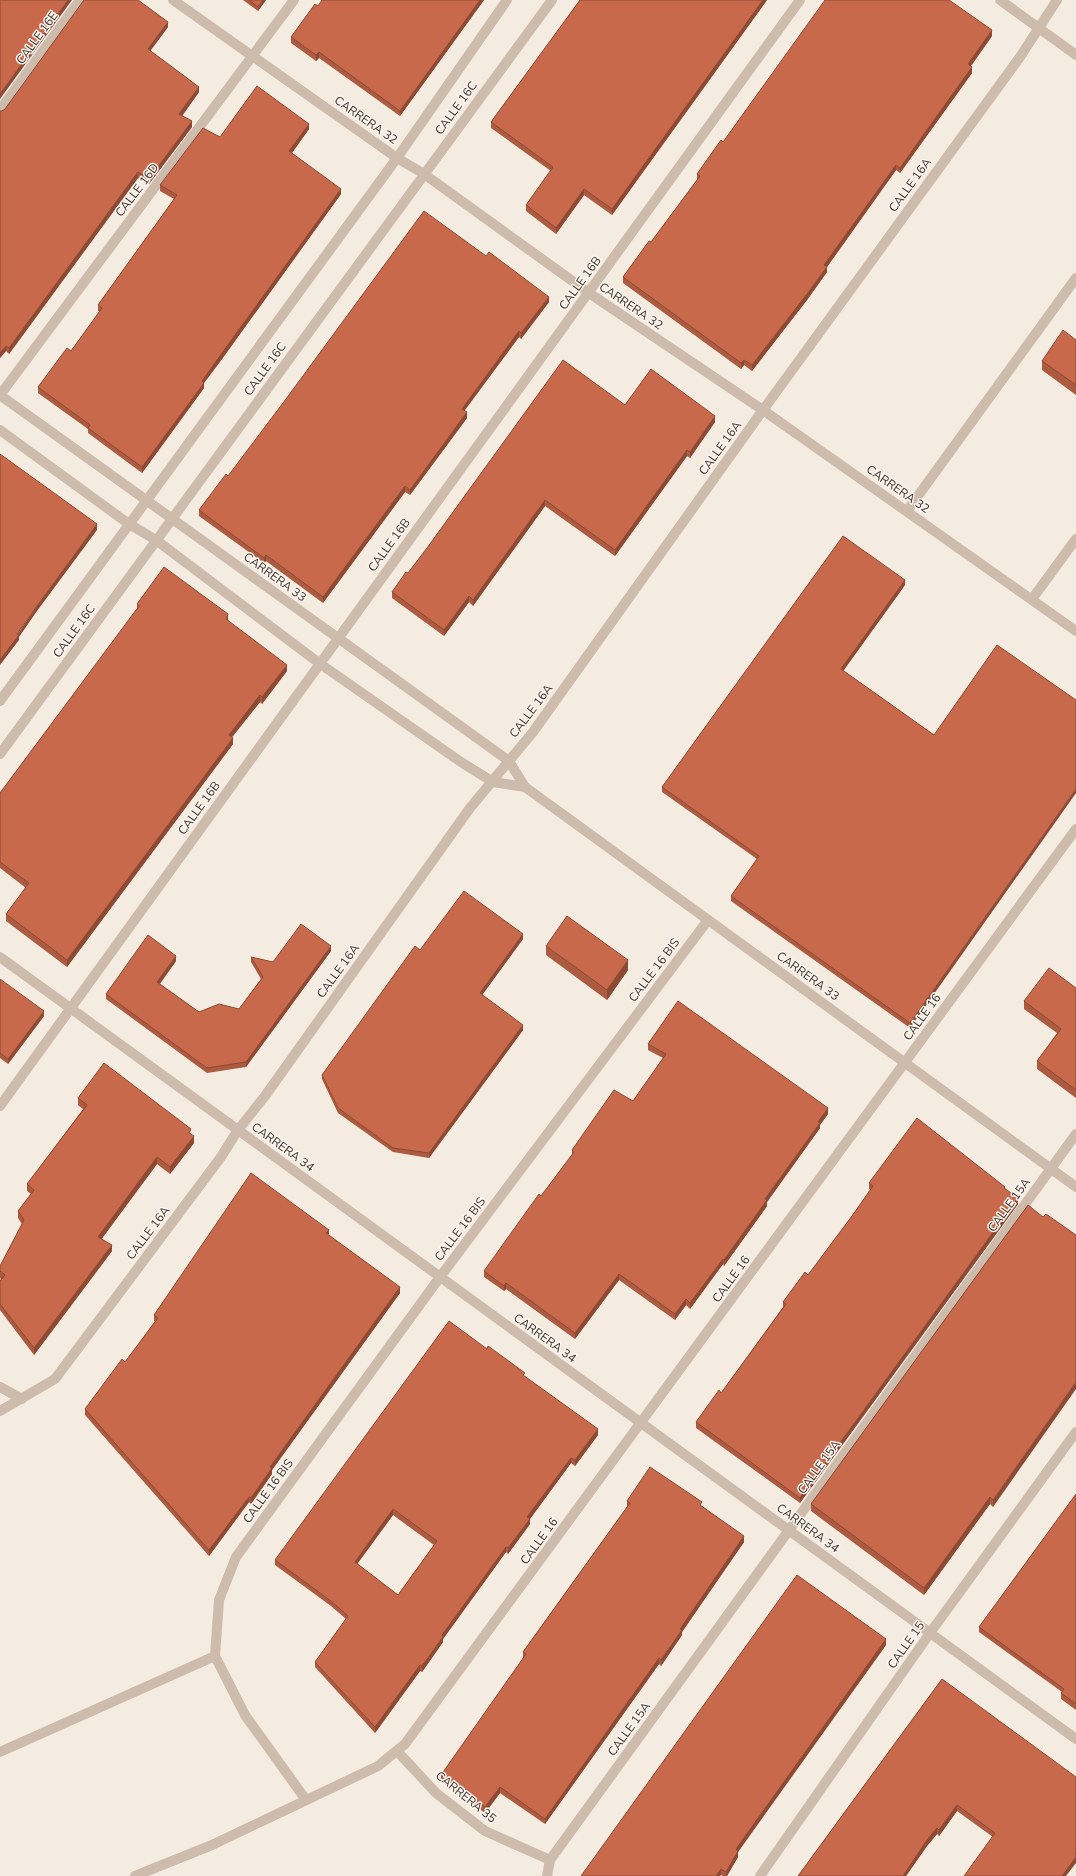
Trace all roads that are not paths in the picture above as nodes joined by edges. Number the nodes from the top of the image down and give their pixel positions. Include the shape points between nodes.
1 (80, 0) edge
2 (173, 0) edge
3 (294, 0) edge
4 (507, 0) edge
5 (552, 0) edge
6 (800, 0) edge
7 (1000, 0) edge
8 (1057, 0) edge
9 (1039, 28) junction
10 (1076, 55) edge
11 (253, 56) junction
12 (0, 110) edge
13 (397, 158) junction
14 (424, 174) junction
15 (1076, 278) edge
16 (589, 293) junction
17 (0, 395) edge
18 (763, 410) junction
19 (0, 430) edge
20 (146, 501) junction
21 (907, 511) junction
22 (173, 518) junction
23 (129, 524) junction
24 (1076, 539) edge
25 (156, 540) junction
26 (1032, 599) junction
27 (1076, 631) edge
28 (337, 639) junction
29 (319, 663) junction
30 (0, 701) edge
31 (0, 754) edge
32 (509, 761) junction
33 (493, 782) junction
34 (525, 787) junction
35 (1076, 829) edge
36 (708, 920) junction
37 (0, 957) edge
38 (70, 1008) junction
39 (905, 1062) junction
40 (0, 1106) edge
41 (238, 1130) junction
42 (1076, 1134) edge
43 (1051, 1169) junction
44 (1076, 1187) edge
45 (440, 1277) junction
46 (0, 1387) edge
47 (22, 1399) junction
48 (0, 1411) edge
49 (642, 1424) junction
50 (1076, 1432) edge
51 (788, 1530) junction
52 (930, 1633) junction
53 (215, 1656) junction
54 (1076, 1739) edge
55 (397, 1751) junction
56 (0, 1752) edge
57 (306, 1800) junction
58 (550, 1860) junction
59 (135, 1876) edge
60 (547, 1876) edge
61 (760, 1876) edge

1 - 12 street, CALLE 16E
2 - 11 street, CARRERA 32
3 - 11 street, CALLE 16D
4 - 13 street, CALLE 16C
5 - 14 street, CALLE 16C
6 - 16 street, CALLE 16B
7 - 9 street
8 - 9 street, CALLE 16A
9 - 10 street
9 - 18 street, CALLE 16A
11 - 13 street, CARRERA 32
11 - 17 street, CALLE 16D
13 - 14 street, CARRERA 32
13 - 20 street, CALLE 16C
14 - 16 street, CARRERA 32
14 - 22 street, CALLE 16C
15 - 21 street
16 - 18 street, CARRERA 32
16 - 28 street, CALLE 16B
17 - 20 street, CARRERA 33
18 - 21 street, CARRERA 32
18 - 32 street, CALLE 16A via 533,732
19 - 23 street, CARRERA 33
20 - 22 street, CARRERA 33
20 - 23 street, CALLE 16C
21 - 26 street, CARRERA 32
22 - 25 street, CALLE 16C
22 - 28 street, CARRERA 33
23 - 25 street, CARRERA 33
23 - 30 street, CALLE 16C
24 - 26 street
25 - 29 street, CARRERA 33
25 - 31 street, CALLE 16C
26 - 27 street, CARRERA 32
28 - 29 street, CALLE 16B
28 - 32 street, CARRERA 33
29 - 33 street, CARRERA 33
29 - 38 street, CALLE 16B
32 - 33 street, CALLE 16A
32 - 34 street, CARRERA 33
33 - 34 street, CARRERA 33
33 - 41 street, CALLE 16A via 470,808 265,1096
34 - 36 street, CARRERA 33
35 - 39 street, CALLE 16
36 - 39 street, CARRERA 33
36 - 45 street, CALLE 16 BIS
37 - 38 street, CARRERA 34
38 - 40 street, CALLE 16B
38 - 41 street, CARRERA 34
39 - 43 street, CARRERA 33
39 - 49 street, CALLE 16
41 - 45 street, CARRERA 34
41 - 47 street, CALLE 16A via 221,1157 55,1379
42 - 43 street, CALLE 15A
43 - 44 street, CARRERA 33
43 - 51 street, CALLE 15A
45 - 49 street, CARRERA 34
45 - 53 street, CALLE 16 BIS via 236,1557 219,1600
46 - 47 street
47 - 48 street, CALLE 16A
49 - 51 street, CARRERA 34
49 - 55 street, CALLE 16 via 406,1744
50 - 52 street, CALLE 15
51 - 52 street, CARRERA 34
51 - 58 street, CALLE 15A
52 - 54 street, CARRERA 34
52 - 61 street, CALLE 15
53 - 56 street
53 - 57 street via 245,1716
55 - 57 street, CALLE 16 via 378,1766
55 - 58 street, CARRERA 35 via 436,1793 485,1831
57 - 59 street, CALLE 16 via 212,1845
58 - 60 street, CALLE 15A

